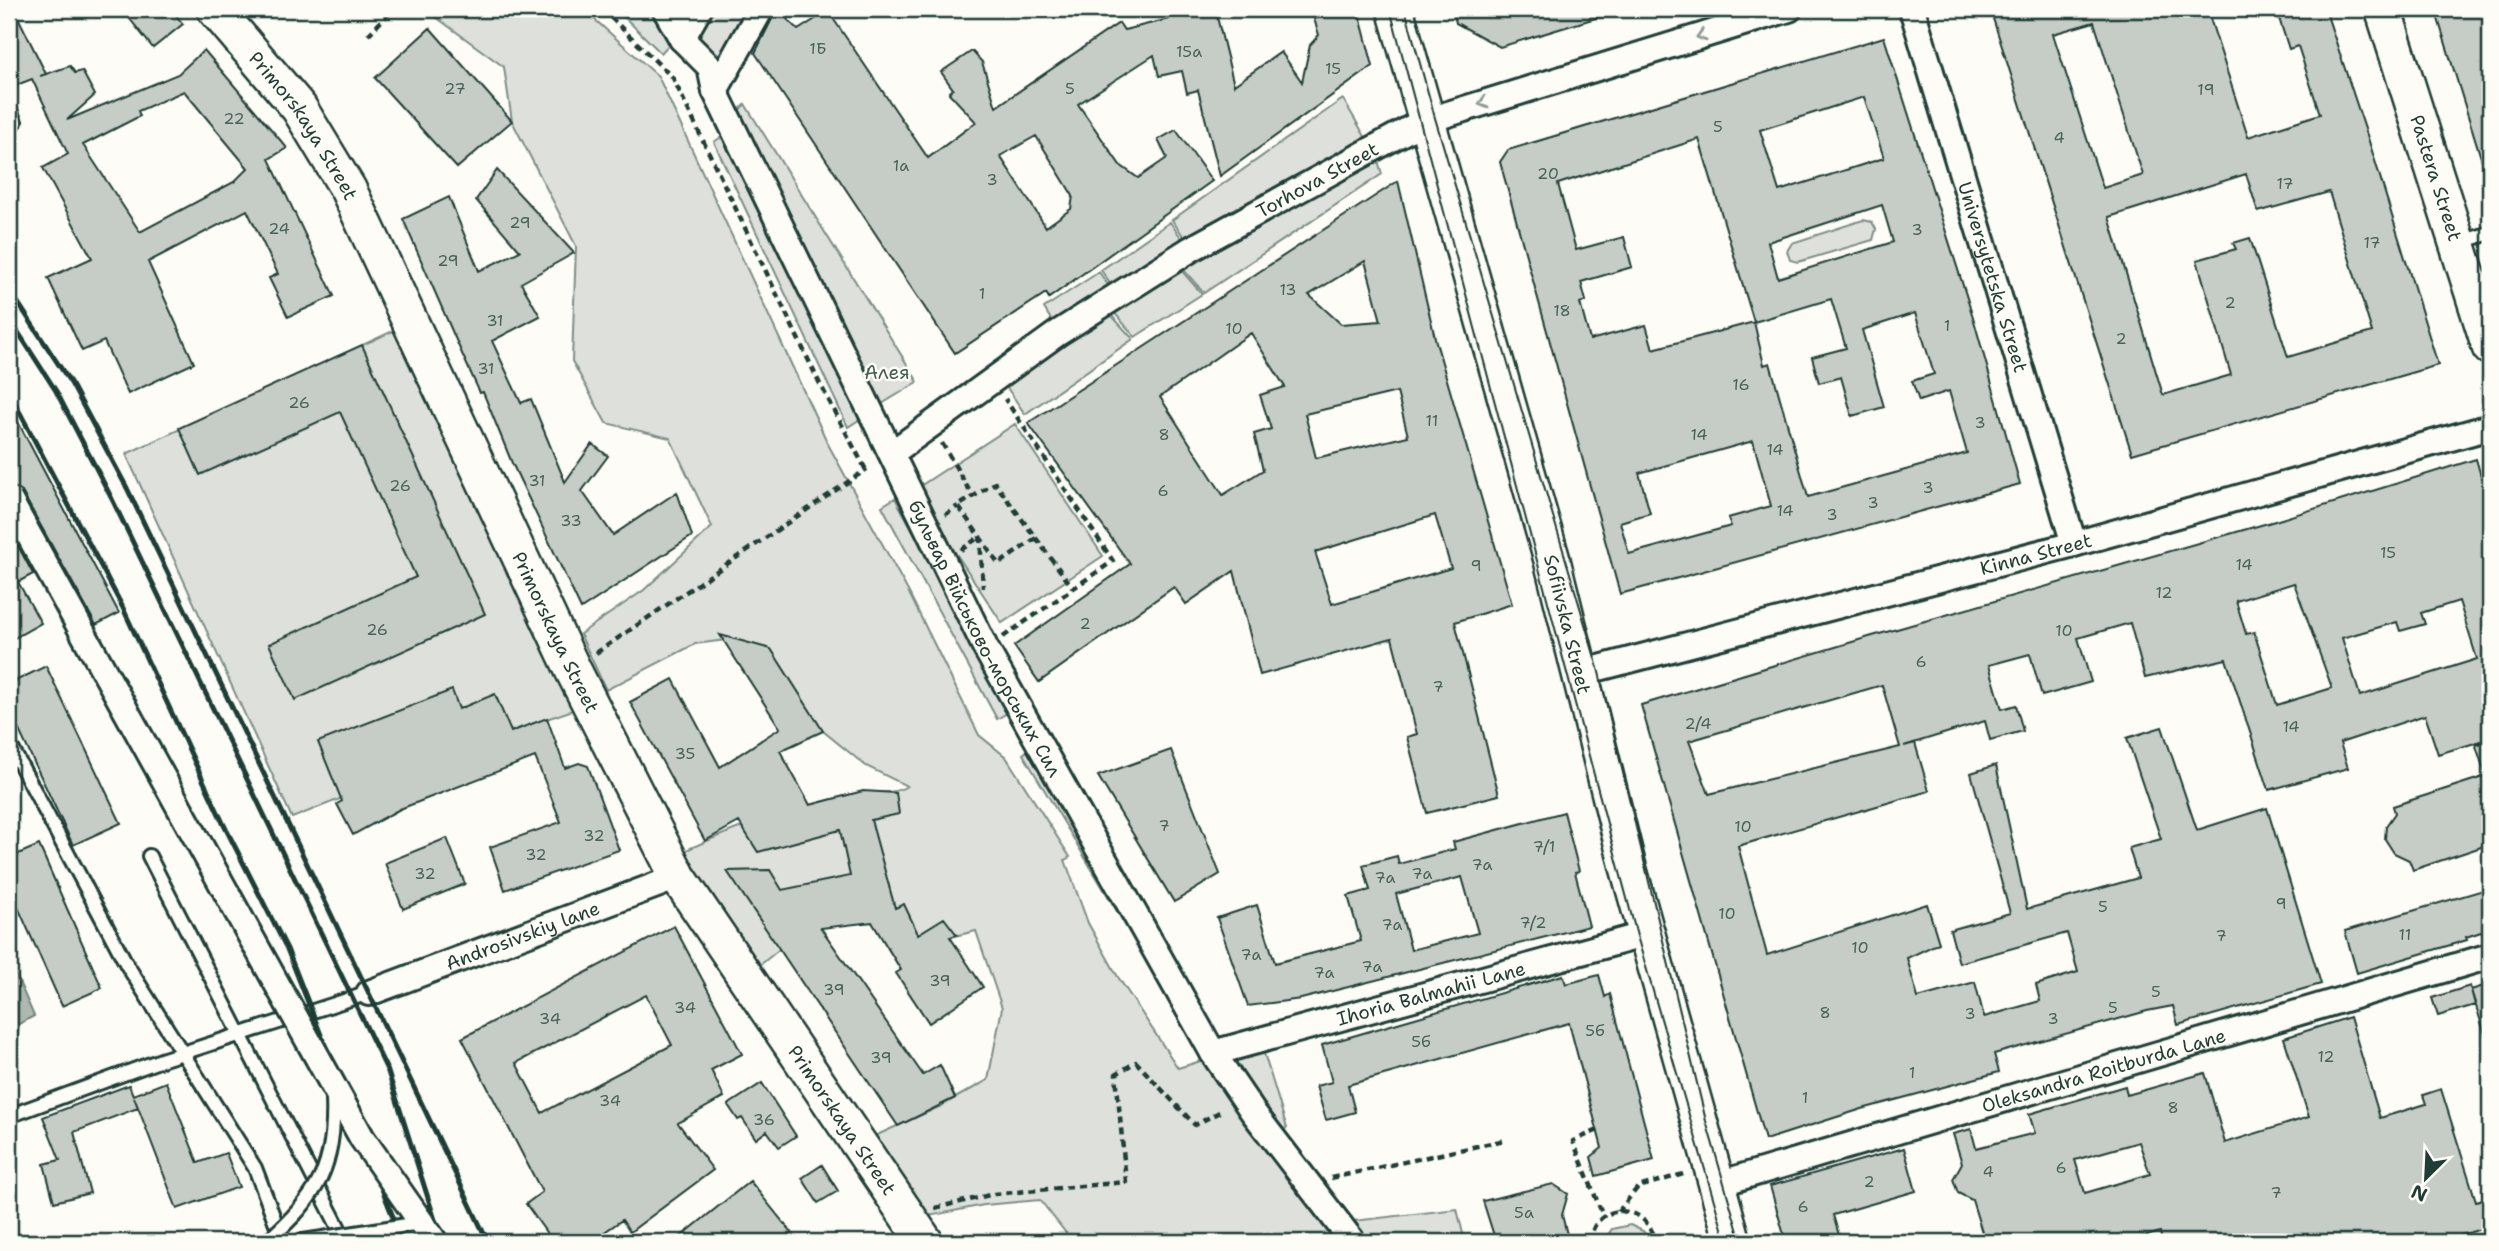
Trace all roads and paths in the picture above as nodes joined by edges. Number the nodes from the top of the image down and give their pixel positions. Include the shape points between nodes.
1 (215, 9) edge
2 (393, 9) edge
3 (602, 9) edge
4 (665, 9) edge
5 (699, 9) edge
6 (761, 9) edge
7 (1395, 9) edge
8 (1789, 9) edge
9 (1913, 9) edge
10 (2383, 9) edge
11 (368, 35) dead end
12 (682, 40) junction
13 (715, 91) junction
14 (9, 108) edge
15 (1426, 121) junction
16 (15, 122) dead end
17 (2490, 233) edge
18 (2458, 243) junction
19 (2490, 347) edge
20 (993, 382) junction
21 (931, 424) junction
22 (2490, 427) edge
23 (892, 453) junction
24 (866, 470) junction
25 (973, 497) junction
26 (9, 499) edge
27 (980, 536) junction
28 (1036, 538) junction
29 (2074, 544) junction
30 (1073, 588) junction
31 (984, 599) dead end
32 (986, 649) junction
33 (573, 670) junction
34 (1580, 673) junction
35 (2490, 739) edge
36 (9, 744) edge
37 (2475, 744) dead end
38 (149, 856) dead end
39 (678, 877) junction
40 (1647, 934) junction
41 (2490, 956) edge
42 (369, 993) joint
43 (239, 1035) junction
44 (1213, 1053) junction
45 (181, 1054) junction
46 (333, 1087) junction
47 (1217, 1102) dead end
48 (9, 1116) edge
49 (1598, 1130) dead end
50 (1505, 1140) dead end
51 (1715, 1175) junction
52 (1307, 1182) junction
53 (1618, 1212) junction
54 (1604, 1218) junction
55 (916, 1229) edge
56 (428, 1232) edge
57 (266, 1242) edge
58 (283, 1242) edge
59 (297, 1242) edge
60 (346, 1242) edge
61 (1353, 1242) edge
62 (1590, 1242) edge
63 (1656, 1242) edge
64 (1733, 1242) edge

1 - 33 main road, Primorskaya Street via 299,108 348,189
2 - 11 path
3 - 24 path via 673,78
4 - 12 street, бульвар Військово-морських Сил
5 - 12 street
6 - 13 street
7 - 15 main road, Sofiivska Street
8 -> 15 street, Torhova Street
9 - 29 street, Universytetska Street
10 - 18 main road, Pastera Street
12 - 13 street, бульвар Військово-морських Сил via 710,67
13 - 23 street, бульвар Військово-морських Сил
14 - 16 lane
15 - 20 street, Torhova Street via 1191,249 1058,333
15 - 34 main road, Sofiivska Street
17 - 18 lane
18 - 19 main road, Pastera Street
20 - 21 street, Torhova Street
20 - 30 path via 1113,561
21 - 23 street, Torhova Street
21 - 25 path
22 - 29 street, Kinna Street
23 - 24 path
23 - 32 street, бульвар Військово-морських Сил
24 - 33 path
25 - 27 path via 958,506
25 - 28 path via 995,483
26 - 46 street, bridge
27 - 28 path via 999,564
27 - 31 path
28 - 30 path
29 - 34 street, Kinna Street
30 - 32 path
32 - 44 street, бульвар Військово-морських Сил
33 - 39 main road, Primorskaya Street
34 - 40 main road, Sofiivska Street
35 - 37 path
36 - 45 lane via 127,965
38 - 43 lane
39 - 42 street, Androsivskiy lane
39 - 55 main road, Primorskaya Street
40 - 44 street, Ihoria Balmahii Lane
40 - 51 main road, Sofiivska Street
41 - 51 street, Oleksandra Roitburda Lane
42 - 43 lane
43 - 45 lane
43 - 60 lane
44 - 52 street, бульвар Військово-морських Сил
45 - 48 lane
45 - 58 lane via 255,1168
46 - 56 street, bridge via 362,1138
46 - 57 lane, bridge via 335,1131 330,1161 308,1199
47 - 55 path via 1224,1112 1195,1125 1136,1062 1116,1074 1126,1182 994,1194
49 - 54 path via 1573,1141
50 - 52 path
51 - 53 path via 1638,1186
51 - 64 main road, Sofiivska Street
52 - 61 street, бульвар Військово-морських Сил
53 - 54 path
53 - 63 path via 1641,1215
54 - 62 path via 1594,1225
56 - 59 lane, bridge

